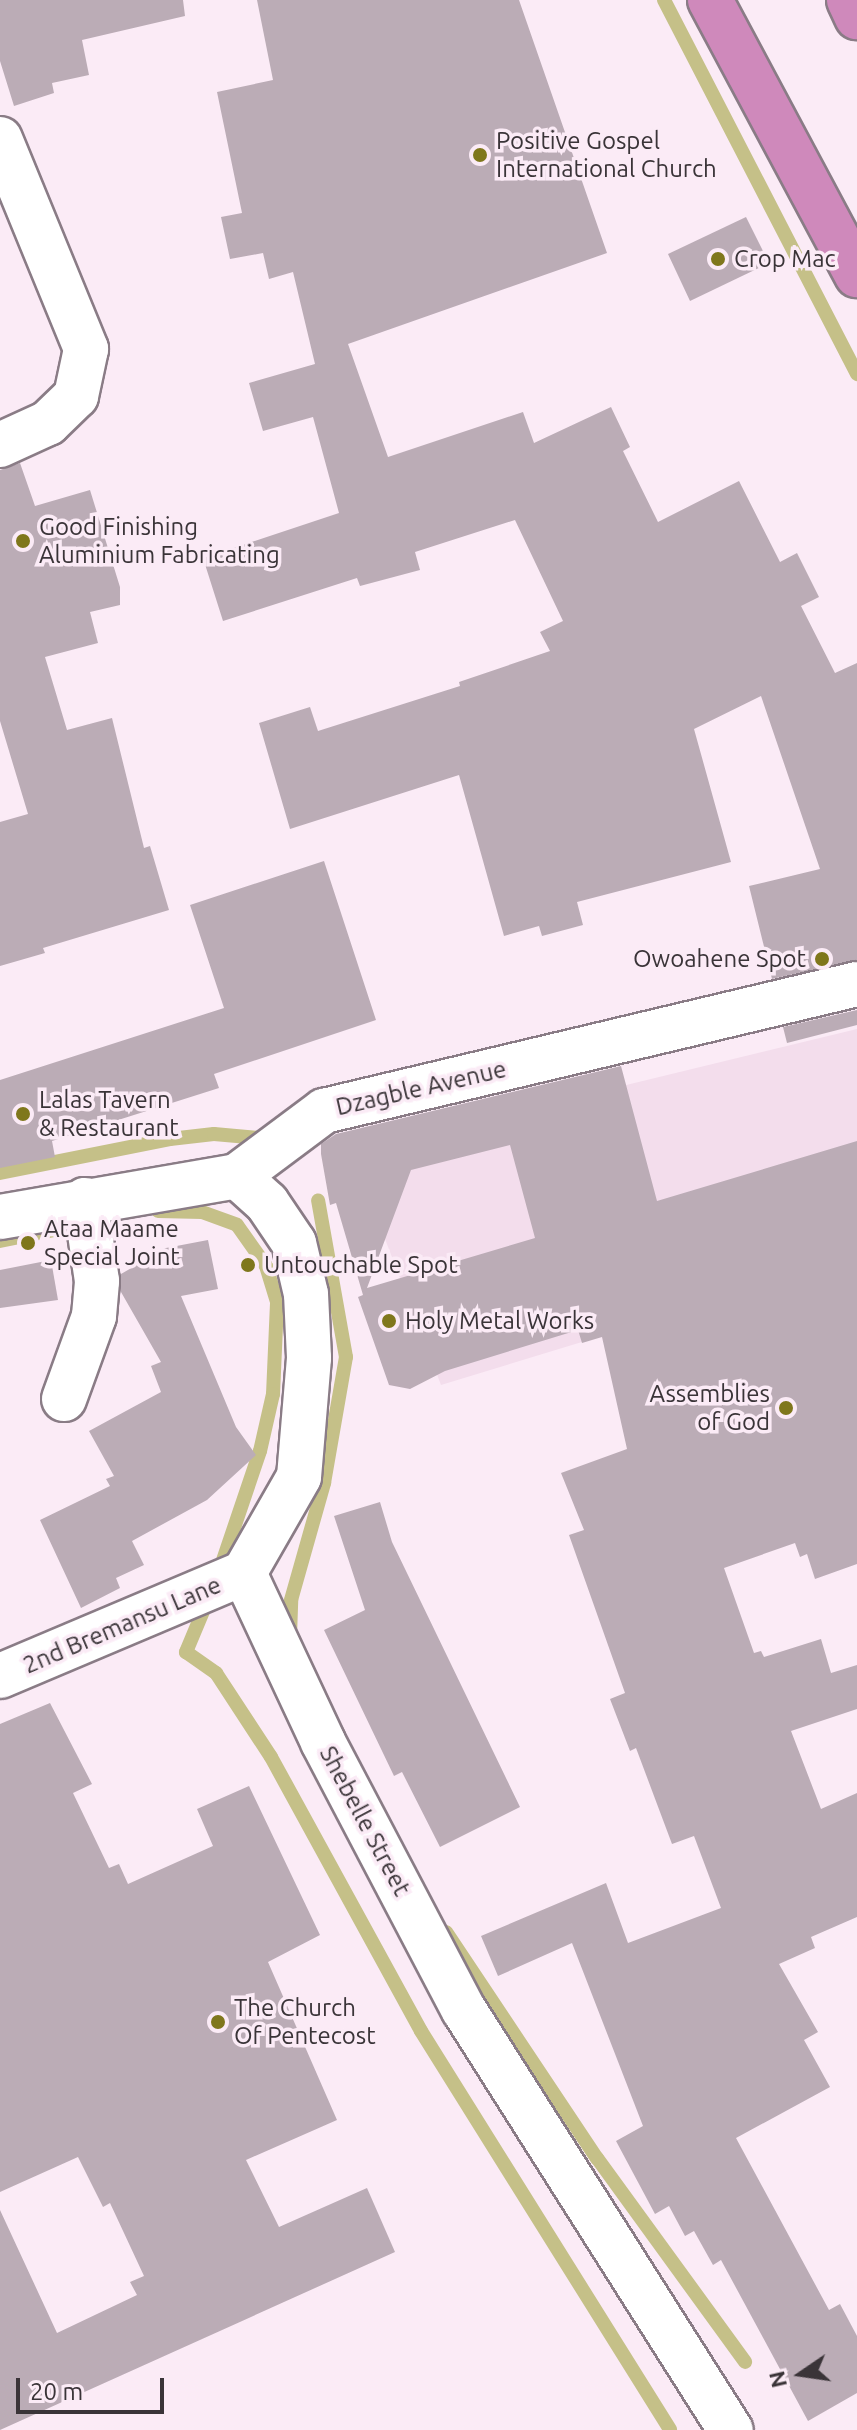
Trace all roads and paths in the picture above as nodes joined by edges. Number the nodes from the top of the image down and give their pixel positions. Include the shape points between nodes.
1 (710, 0) edge
2 (849, 0) edge
3 (857, 17) edge
4 (0, 139) edge
5 (857, 275) edge
6 (0, 445) edge
7 (857, 984) edge
8 (237, 1176) junction
9 (85, 1200) junction
10 (0, 1217) edge
11 (64, 1399) dead end
12 (244, 1573) junction
13 (0, 1676) edge
14 (731, 2430) edge

1 - 5 highway
2 - 3 highway
4 - 6 street via 86,349 76,396 48,423
7 - 8 street, Dzagble Avenue via 324,1111
8 - 9 street, Dzagble Avenue
8 - 12 street via 267,1203 294,1243 306,1294 309,1358 299,1477
9 - 10 street, Dzagble Avenue
9 - 11 street via 97,1281 94,1316
12 - 13 street, 2nd Bremansu Lane
12 - 14 street, Shebelle Street via 323,1742 464,2010

